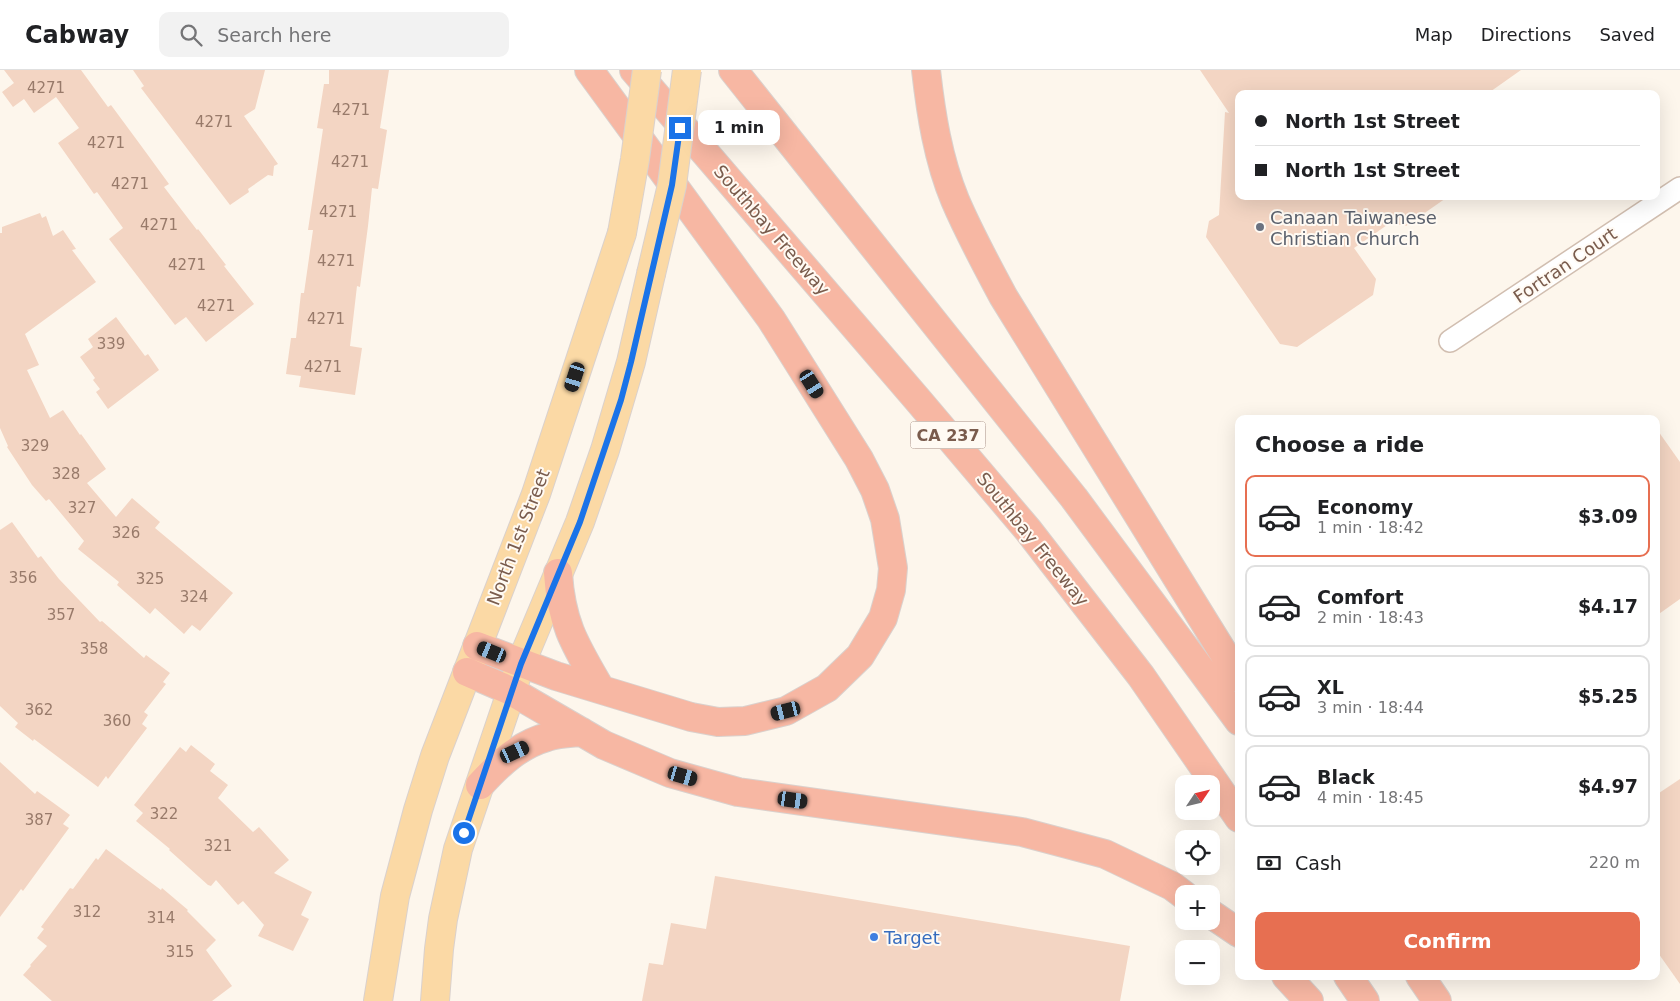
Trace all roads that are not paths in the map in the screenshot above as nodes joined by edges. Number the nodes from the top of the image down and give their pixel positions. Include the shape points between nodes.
1 (589, 70) edge
2 (634, 70) edge
3 (647, 70) edge
4 (687, 70) edge
5 (733, 70) edge
6 (926, 70) edge
7 (1680, 188) edge
8 (1450, 341) dead end
9 (558, 573) junction
10 (477, 646) junction
11 (521, 664) junction
12 (467, 672) junction
13 (1235, 672) edge
14 (600, 688) junction
15 (511, 692) junction
16 (1235, 716) edge
17 (582, 732) junction
18 (480, 784) junction
19 (1235, 812) edge
20 (1175, 888) edge
21 (1220, 920) edge
22 (1235, 930) edge
23 (1290, 980) edge
24 (1351, 980) edge
25 (1423, 980) edge
26 (378, 1001) edge
27 (435, 1001) edge
28 (1309, 1001) edge
29 (1365, 1001) edge
30 (1437, 1001) edge

1 - 14 highway via 771,319 859,459 885,519 893,568 883,618 860,656 827,688 786,711 745,721 718,722 691,717
2 - 19 highway, Southbay Freeway / CA 237 via 1028,530 1141,676
3 - 10 main road, North 1st Street, bridge via 622,233 536,494
4 - 9 main road, bridge via 672,185 621,400 580,522
5 - 16 highway, CA 237 via 1068,490
6 - 13 highway via 939,147 955,198 977,247 1003,296
7 - 8 street, Fortran Court
9 - 11 main road
9 - 14 highway via 559,594 568,629
10 - 11 highway
10 - 12 main road, North 1st Street
11 - 14 highway
11 - 15 main road
12 - 15 highway
12 - 26 main road, North 1st Street via 418,810 395,896
15 - 17 highway
15 - 18 main road
17 - 18 highway via 547,736 515,752
17 - 20 highway via 670,773 738,792 1022,832 1105,854
18 - 27 main road via 458,849 443,919
21 - 22 highway
23 - 28 highway
24 - 29 highway
25 - 30 highway

